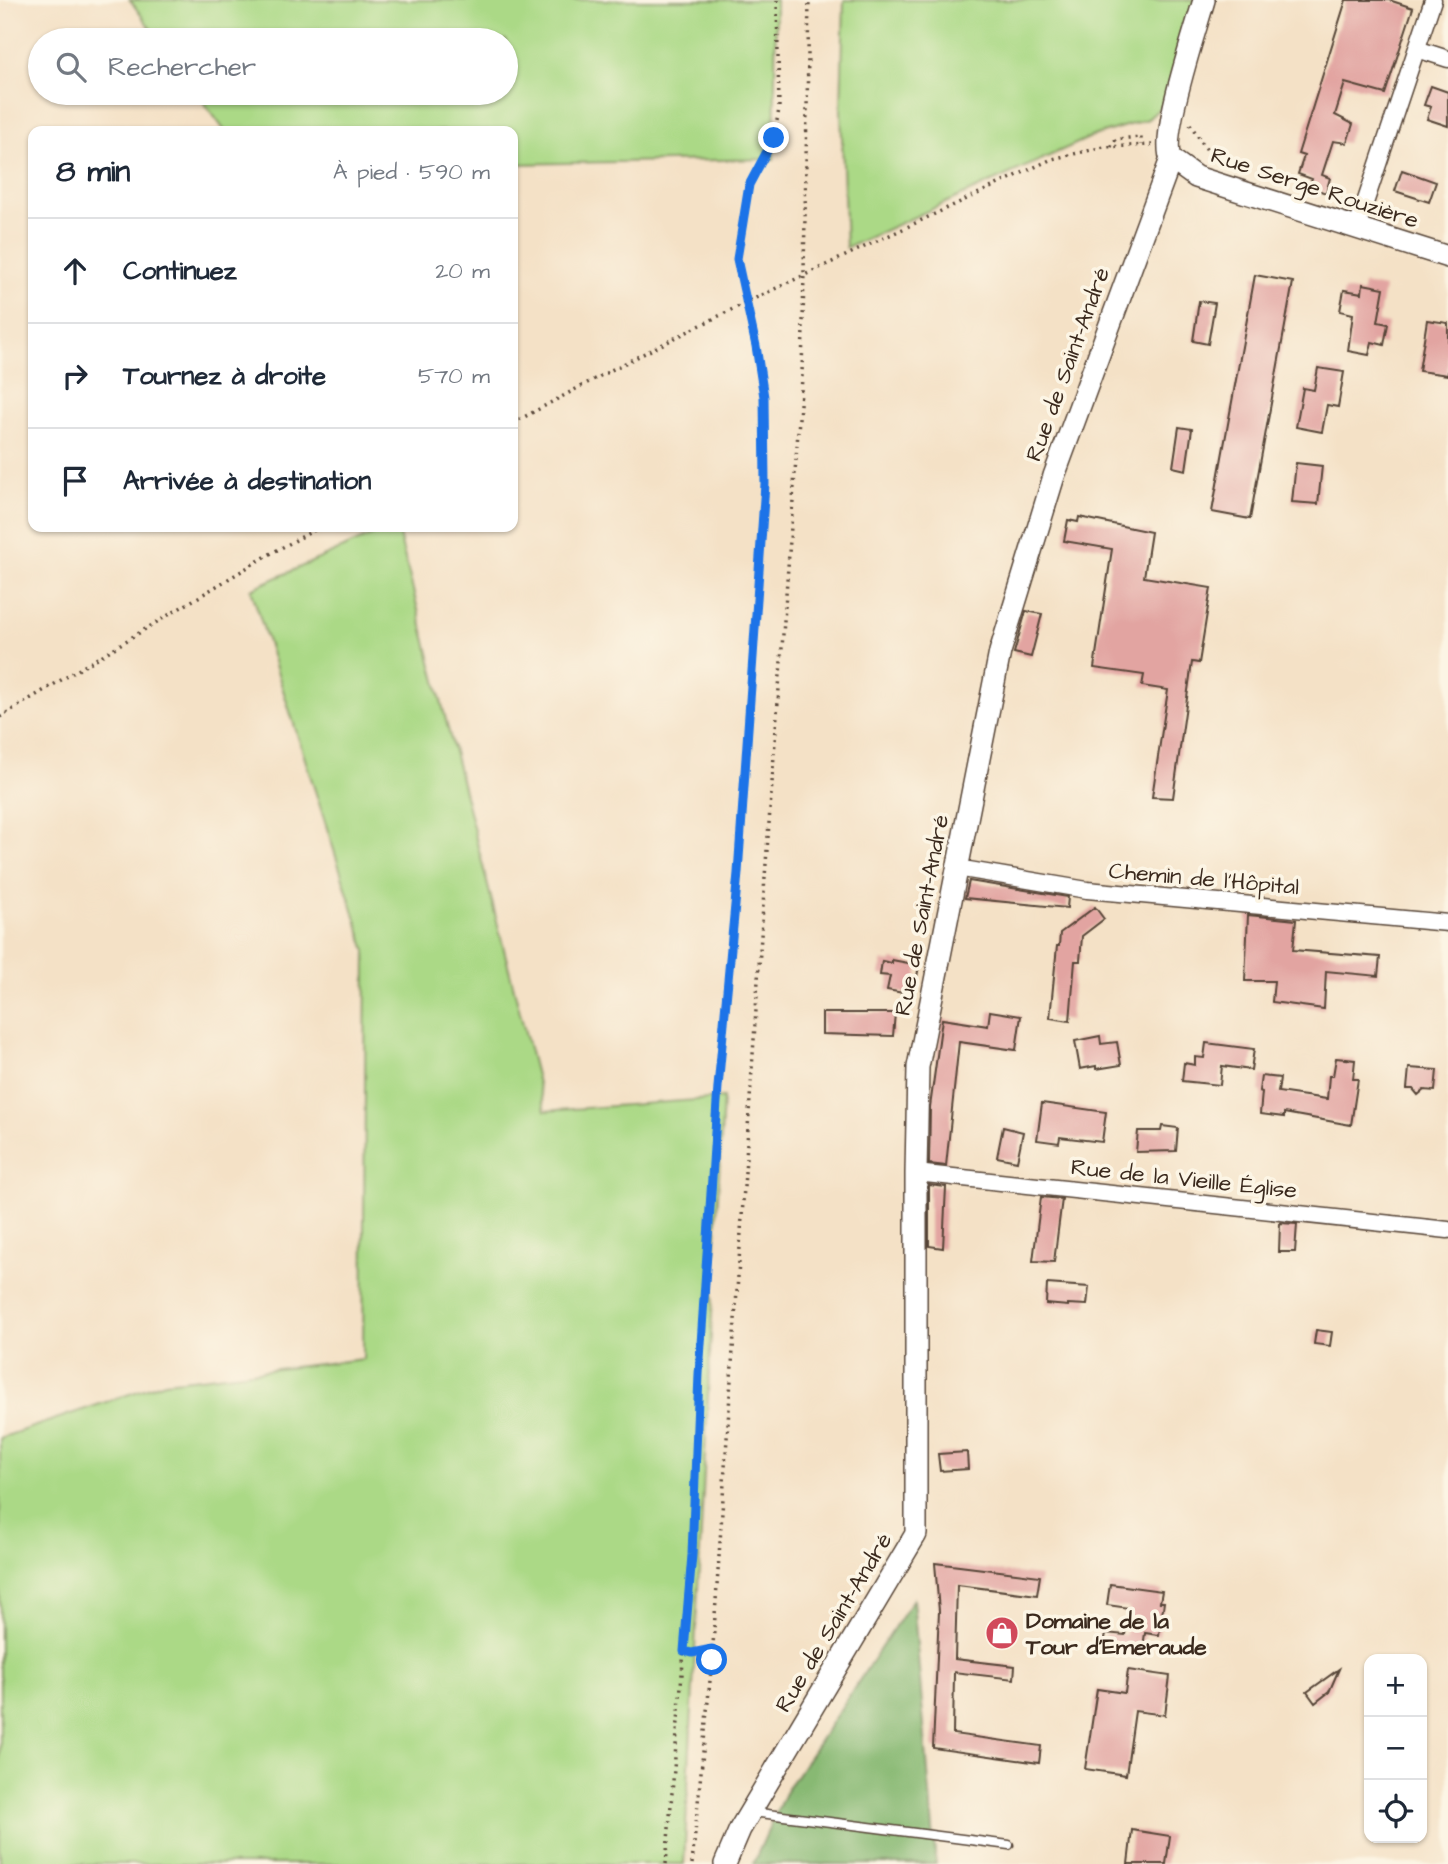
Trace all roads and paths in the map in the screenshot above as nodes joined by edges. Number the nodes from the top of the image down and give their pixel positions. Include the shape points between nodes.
1 (777, 0) edge
2 (809, 0) edge
3 (1204, 0) edge
4 (1433, 0) edge
5 (1417, 49) junction
6 (1448, 59) edge
7 (1192, 114) dead end
8 (1141, 145) junction
9 (1150, 145) dead end
10 (1111, 147) junction
11 (1171, 159) junction
12 (1223, 165) dead end
13 (1357, 227) junction
14 (1448, 257) edge
15 (804, 276) junction
16 (747, 302) junction
17 (518, 420) edge
18 (311, 532) edge
19 (0, 717) edge
20 (957, 868) junction
21 (1448, 923) edge
22 (916, 1173) junction
23 (1448, 1230) edge
24 (712, 1649) junction
25 (684, 1651) junction
26 (745, 1820) junction
27 (1009, 1845) dead end
28 (666, 1864) edge
29 (692, 1864) edge
30 (725, 1864) edge

1 - 16 path via 779,109 774,138 749,185 737,259
2 - 15 path
3 - 11 street, Rue de Saint-André via 1170,125 1167,148
4 - 5 street
5 - 6 street
5 - 13 street
7 - 12 path via 1189,124
8 - 9 path
8 - 10 path
8 - 10 path via 1141,137 1117,139
10 - 15 path via 1052,159
11 - 13 street, Rue Serge Rouzière via 1196,177
11 - 20 street, Rue de Saint-André via 1054,476 1000,652
13 - 14 street, Rue Serge Rouzière
15 - 16 path
15 - 24 path via 802,378
16 - 17 path
16 - 25 path via 764,397 765,484 714,1155
18 - 19 path
20 - 21 street, Chemin de l'Hôpital via 1087,890
20 - 22 street, Rue de Saint-André via 918,1067
22 - 23 street, Rue de la Vieille Église
22 - 26 street, Rue de Saint-André via 916,1534
24 - 25 path
24 - 29 path
25 - 28 path
26 - 27 lane
26 - 30 street, Rue de Saint-André

